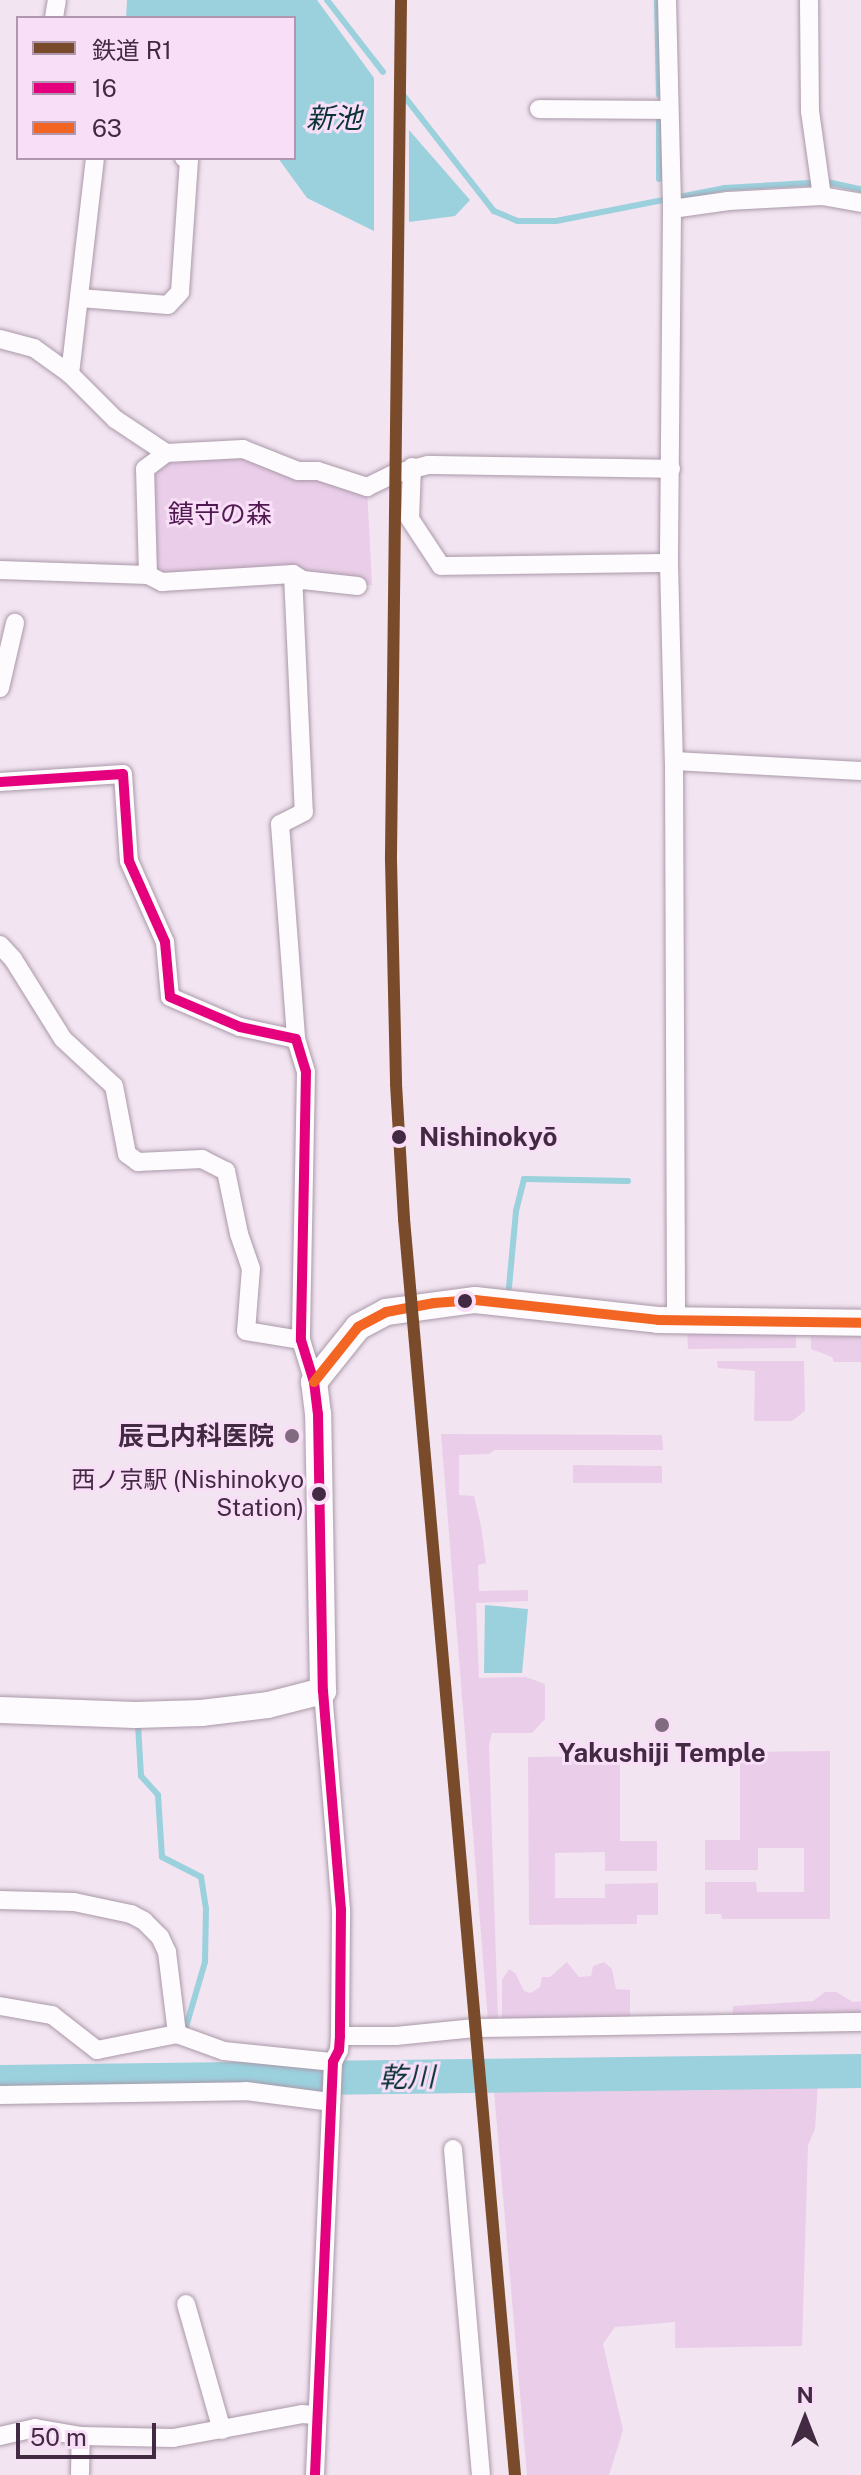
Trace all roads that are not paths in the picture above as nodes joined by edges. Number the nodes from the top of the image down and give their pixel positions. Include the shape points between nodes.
1 (667, 0) edge
2 (809, 0) edge
3 (539, 109) dead end
4 (668, 110) junction
5 (95, 160) edge
6 (189, 160) edge
7 (822, 196) junction
8 (861, 203) edge
9 (672, 209) junction
10 (80, 298) junction
11 (1, 337) edge
12 (70, 374) junction
13 (166, 453) junction
14 (412, 467) junction
15 (671, 469) junction
16 (669, 563) junction
17 (0, 570) edge
18 (293, 574) junction
19 (148, 575) junction
20 (358, 586) dead end
21 (15, 623) dead end
22 (0, 688) edge
23 (674, 761) junction
24 (861, 771) edge
25 (0, 782) edge
26 (0, 945) edge
27 (296, 1039) junction
28 (676, 1319) junction
29 (861, 1323) edge
30 (301, 1340) junction
31 (314, 1382) junction
32 (323, 1691) junction
33 (0, 1710) edge
34 (0, 1900) edge
35 (0, 2006) edge
36 (861, 2022) edge
37 (177, 2034) junction
38 (340, 2036) junction
39 (333, 2062) junction
40 (0, 2095) edge
41 (331, 2102) junction
42 (453, 2149) dead end
43 (186, 2304) dead end
44 (315, 2415) junction
45 (222, 2430) junction
46 (0, 2436) edge
47 (81, 2436) junction
48 (80, 2475) edge
49 (315, 2475) edge
50 (481, 2475) edge

1 - 4 street
2 - 7 street via 810,111
3 - 4 street
4 - 9 street
5 - 10 street
6 - 10 street via 180,292 168,305
7 - 8 street
7 - 9 street
9 - 15 street
10 - 12 street
11 - 12 street via 34,348
12 - 13 street via 115,419
13 - 14 street via 243,449 298,471 318,471 367,487
13 - 19 street via 145,469
14 - 15 street
14 - 16 street via 410,519 441,566
15 - 16 street
16 - 23 street
17 - 19 street
18 - 19 street via 162,582
18 - 20 street via 303,580
18 - 27 street via 304,812 280,824
21 - 22 street
23 - 24 street
23 - 28 street
25 - 27 street via 123,774 129,861 165,942 170,997 240,1027
26 - 30 street via 63,1039 114,1086 127,1154 138,1162 202,1159 226,1171 251,1268 246,1331
27 - 30 street via 306,1072
28 - 29 street
28 - 31 street via 475,1300 413,1306 386,1312 358,1327
30 - 31 street
31 - 32 street
32 - 33 street via 268,1705 201,1713
32 - 38 street via 341,1910
34 - 37 street via 74,1902 144,1921 167,1952
35 - 37 street via 52,2015 97,2050
36 - 38 street via 475,2028
37 - 39 street via 224,2051
38 - 39 street
39 - 41 street
40 - 41 street via 246,2091
41 - 44 street
42 - 50 street
43 - 45 street
44 - 45 street
44 - 49 street
45 - 47 street via 173,2438
46 - 47 street via 35,2428
47 - 48 street

